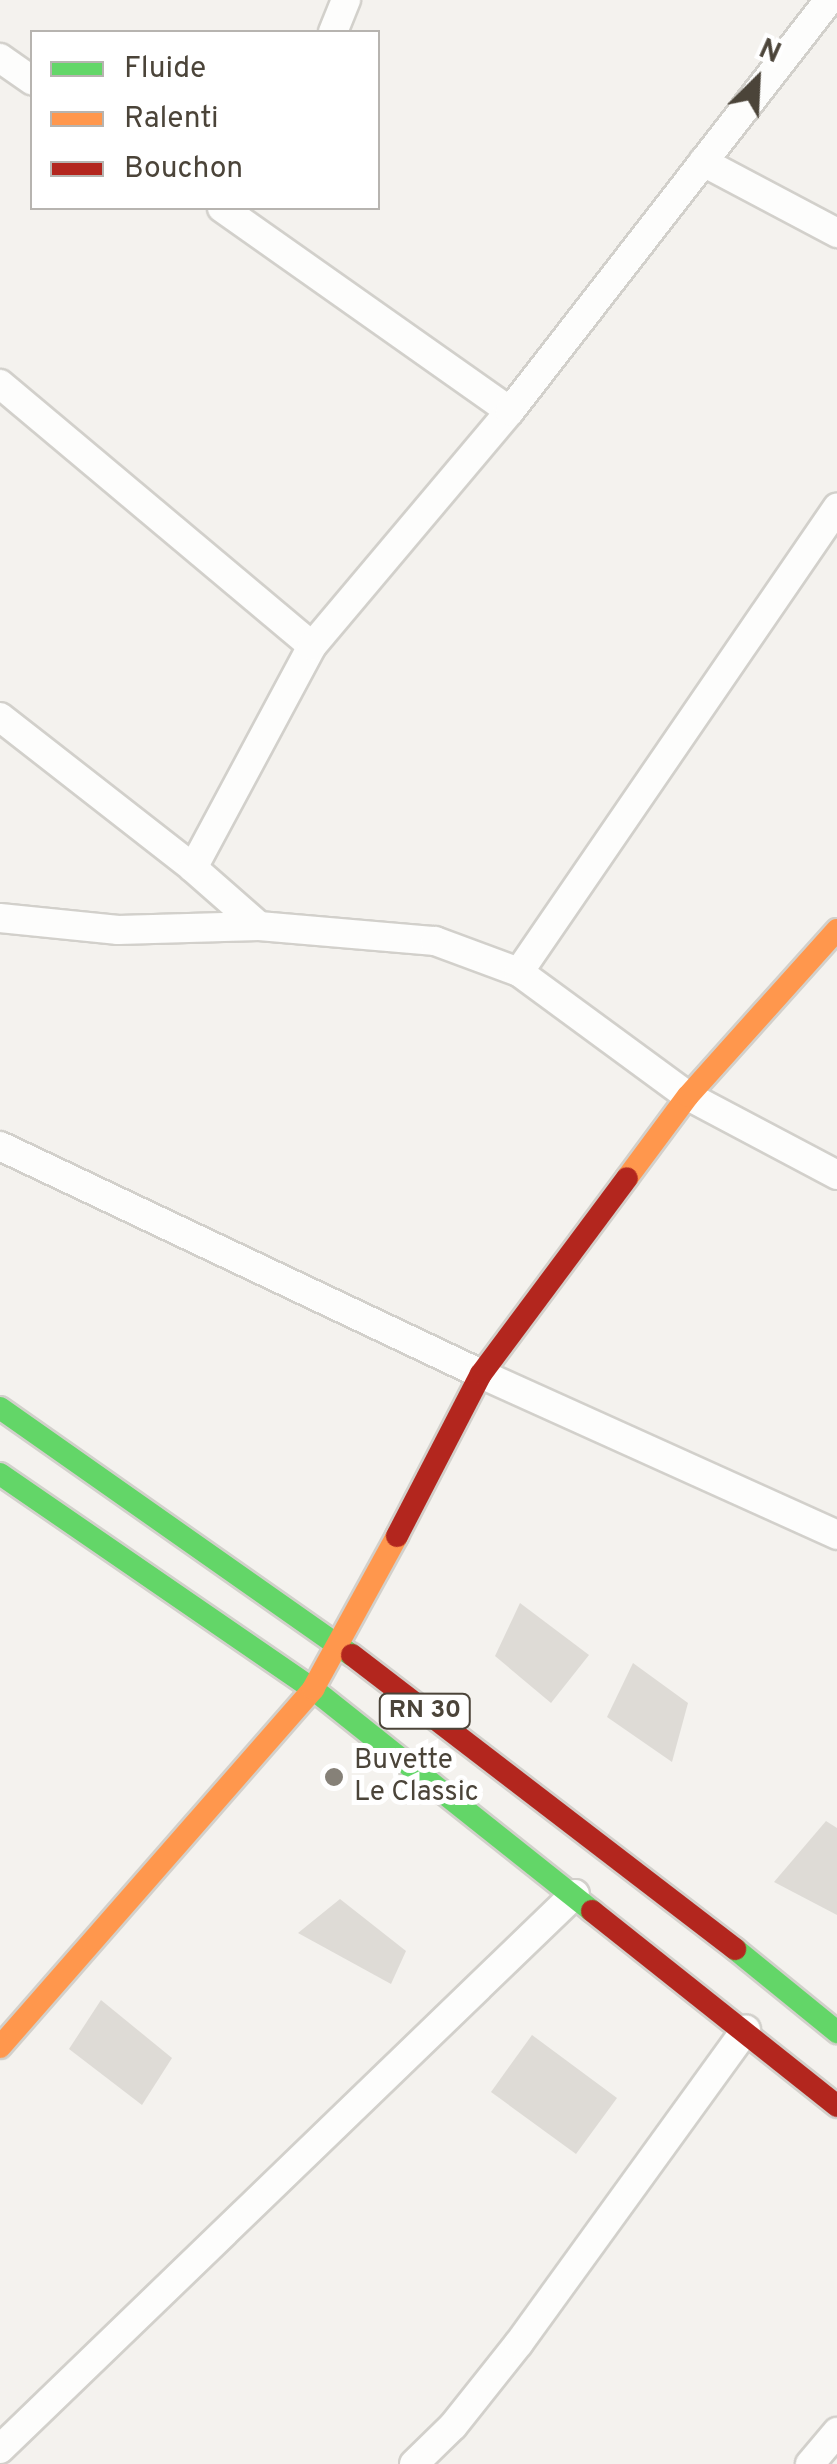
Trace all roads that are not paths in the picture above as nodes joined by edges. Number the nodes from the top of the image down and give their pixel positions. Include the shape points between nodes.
1 (346, 0) edge
2 (829, 0) edge
3 (333, 30) edge
4 (0, 58) edge
5 (30, 79) edge
6 (703, 162) junction
7 (229, 210) edge
8 (255, 217) edge
9 (837, 233) edge
10 (0, 384) edge
11 (510, 411) junction
12 (837, 508) edge
13 (312, 646) junction
14 (0, 717) edge
15 (193, 868) junction
16 (0, 918) edge
17 (259, 926) junction
18 (837, 930) edge
19 (519, 972) junction
20 (688, 1096) junction
21 (0, 1146) edge
22 (837, 1175) edge
23 (480, 1374) junction
24 (0, 1408) edge
25 (0, 1474) edge
26 (837, 1535) edge
27 (340, 1646) junction
28 (314, 1688) junction
29 (574, 1894) junction
30 (746, 2029) junction
31 (837, 2032) edge
32 (3, 2040) edge
33 (837, 2106) edge
34 (837, 2432) edge
35 (0, 2449) edge
36 (414, 2464) edge
37 (810, 2464) edge

1 - 3 street
2 - 6 street
4 - 5 street
6 - 9 street
6 - 11 street
7 - 8 street
8 - 11 street
10 - 13 street
11 - 13 street
12 - 19 street
13 - 15 street
14 - 15 street
15 - 17 street
16 - 17 street via 118,930
17 - 19 street via 435,941
18 - 20 main road
19 - 20 street
20 - 22 street
20 - 23 main road
21 - 23 street
23 - 26 street
23 - 27 main road
24 - 27 main road, RN 30 / RN 30
25 - 28 main road, RN 30
27 - 28 main road
27 - 31 main road, RN 30 / RN 30
28 - 29 main road, RN 30
28 - 32 main road
29 - 30 main road, RN 30
29 - 35 street
30 - 33 main road, RN 30
30 - 36 street via 518,2343
34 - 37 street

